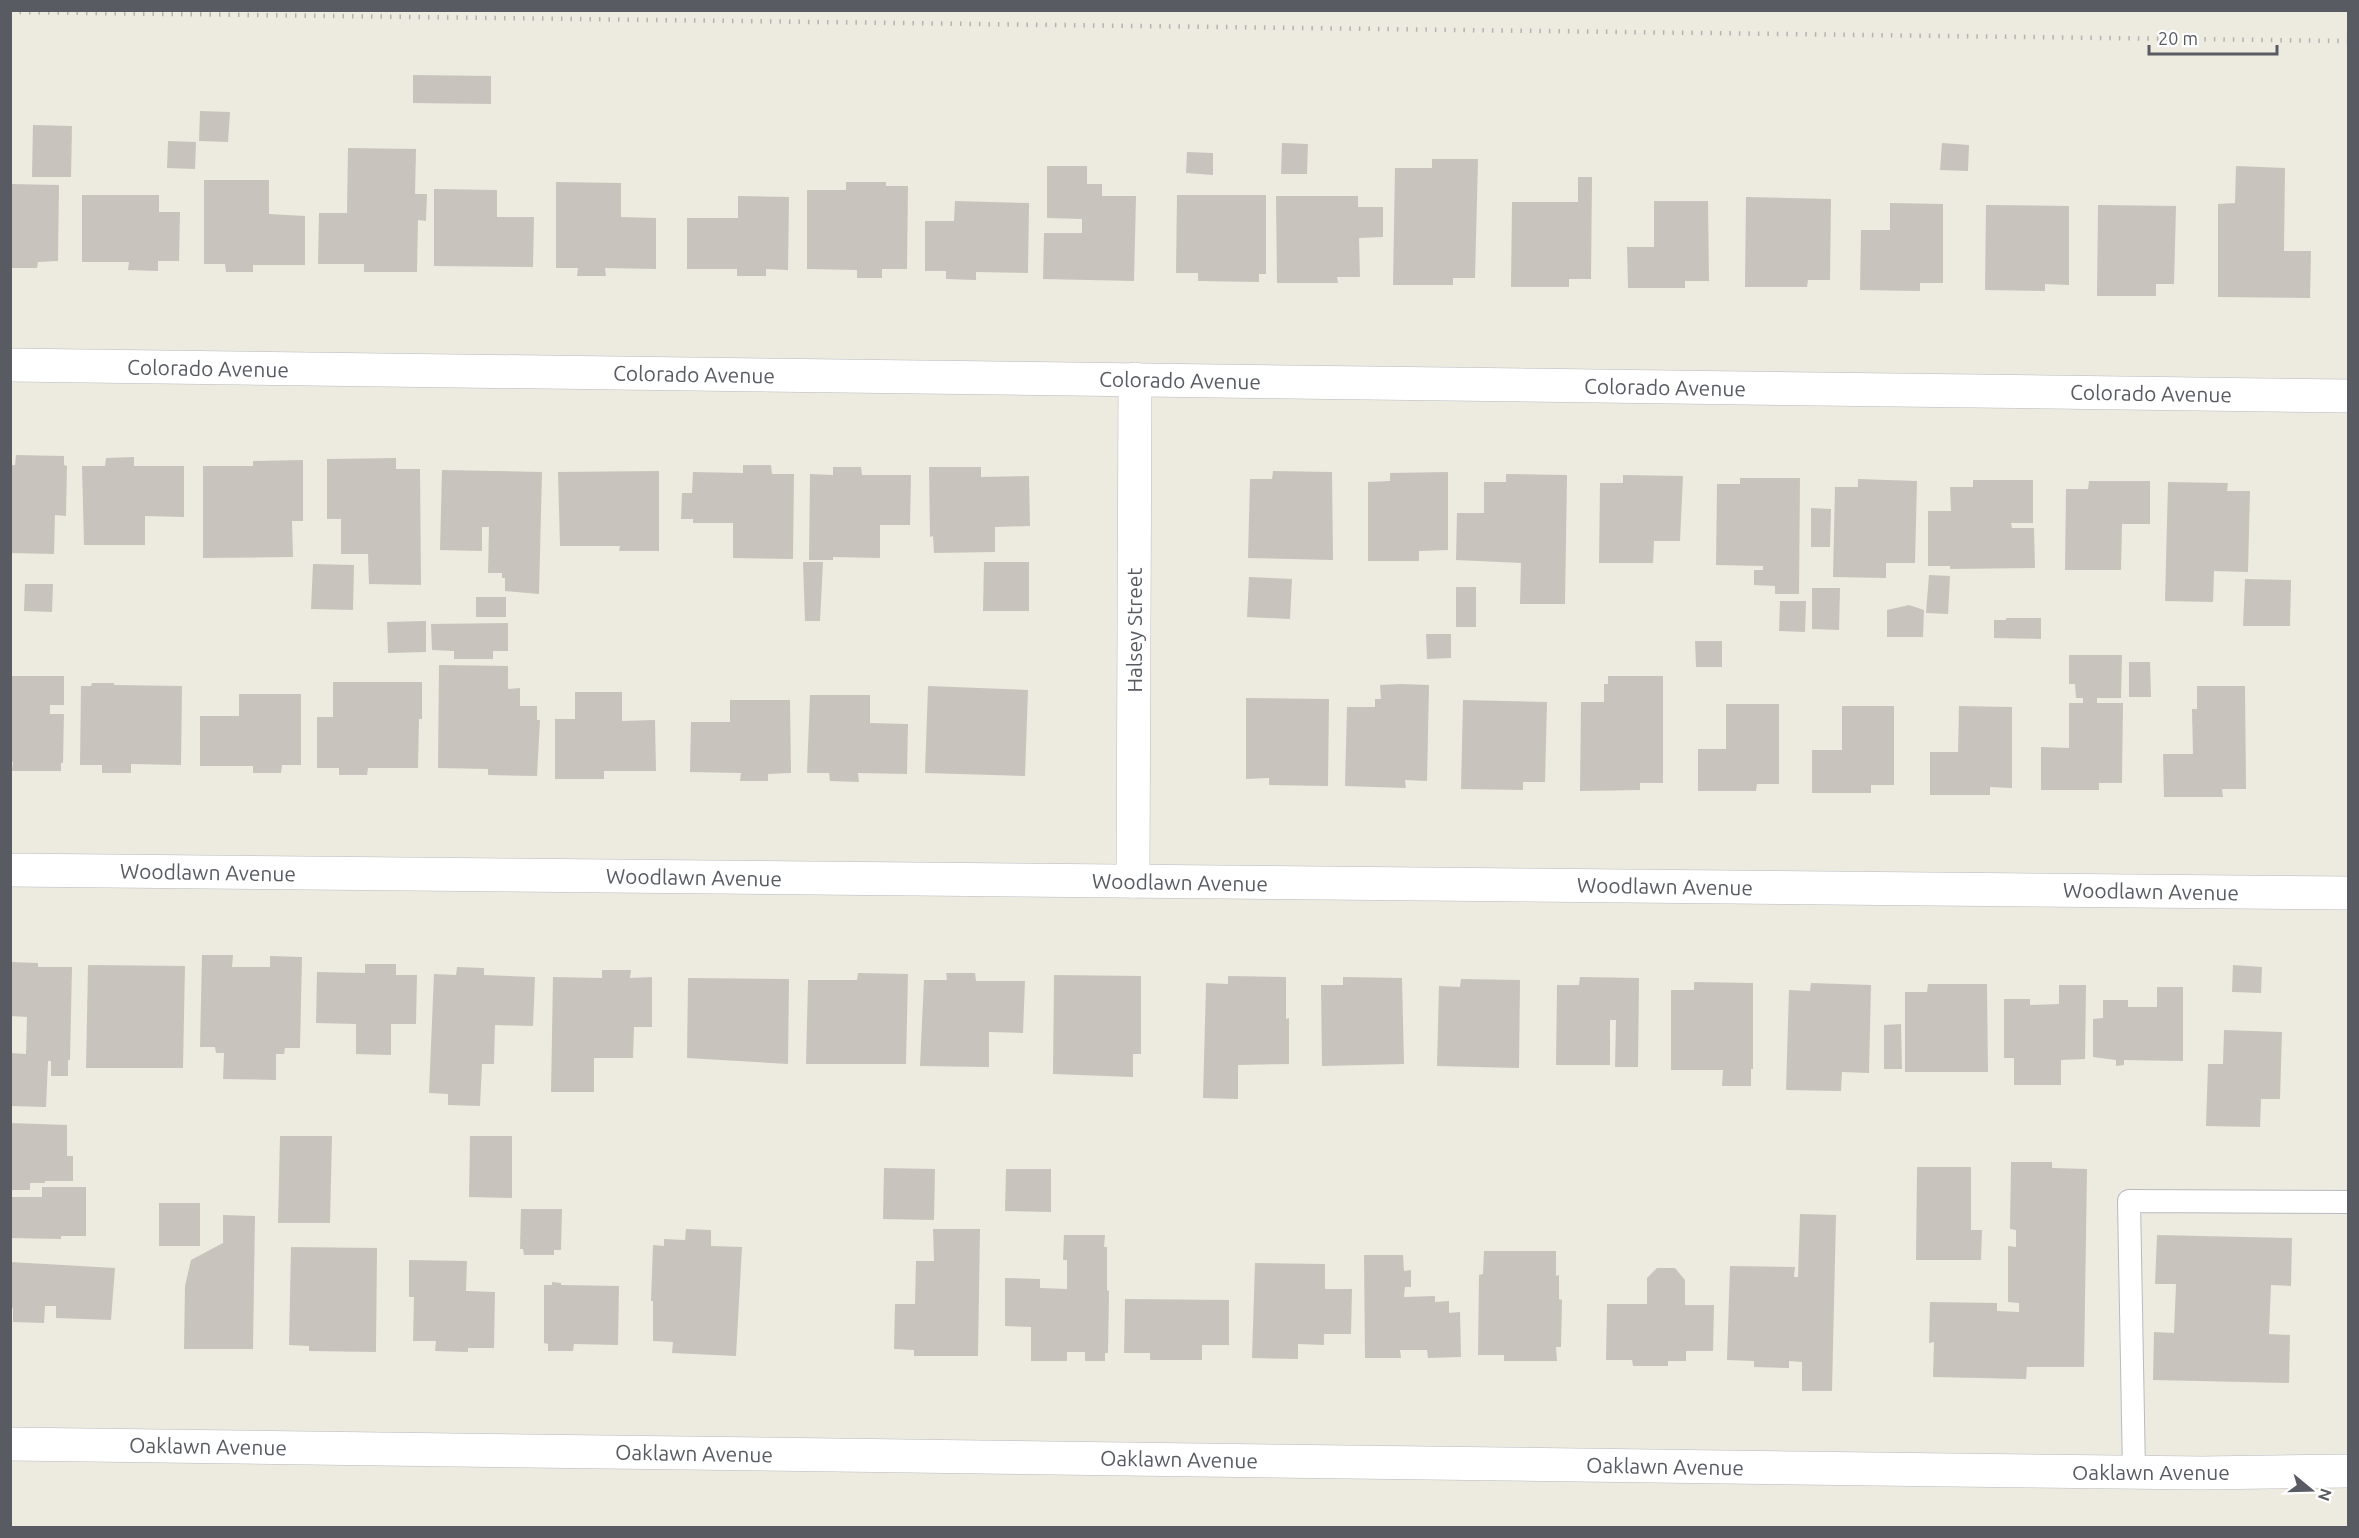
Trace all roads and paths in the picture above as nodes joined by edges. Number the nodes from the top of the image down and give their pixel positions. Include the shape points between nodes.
1 (10, 365) edge
2 (1135, 379) junction
3 (2349, 396) edge
4 (10, 870) edge
5 (1133, 881) junction
6 (2349, 893) edge
7 (2349, 1202) edge
8 (10, 1443) edge
9 (2349, 1471) edge
10 (2134, 1472) junction

1 - 2 street, Colorado Avenue
2 - 3 street, Colorado Avenue
2 - 5 street, Halsey Street
4 - 5 street, Woodlawn Avenue
5 - 6 street, Woodlawn Avenue
7 - 10 lane via 2129,1201
8 - 10 street, Oaklawn Avenue
9 - 10 street, Oaklawn Avenue

